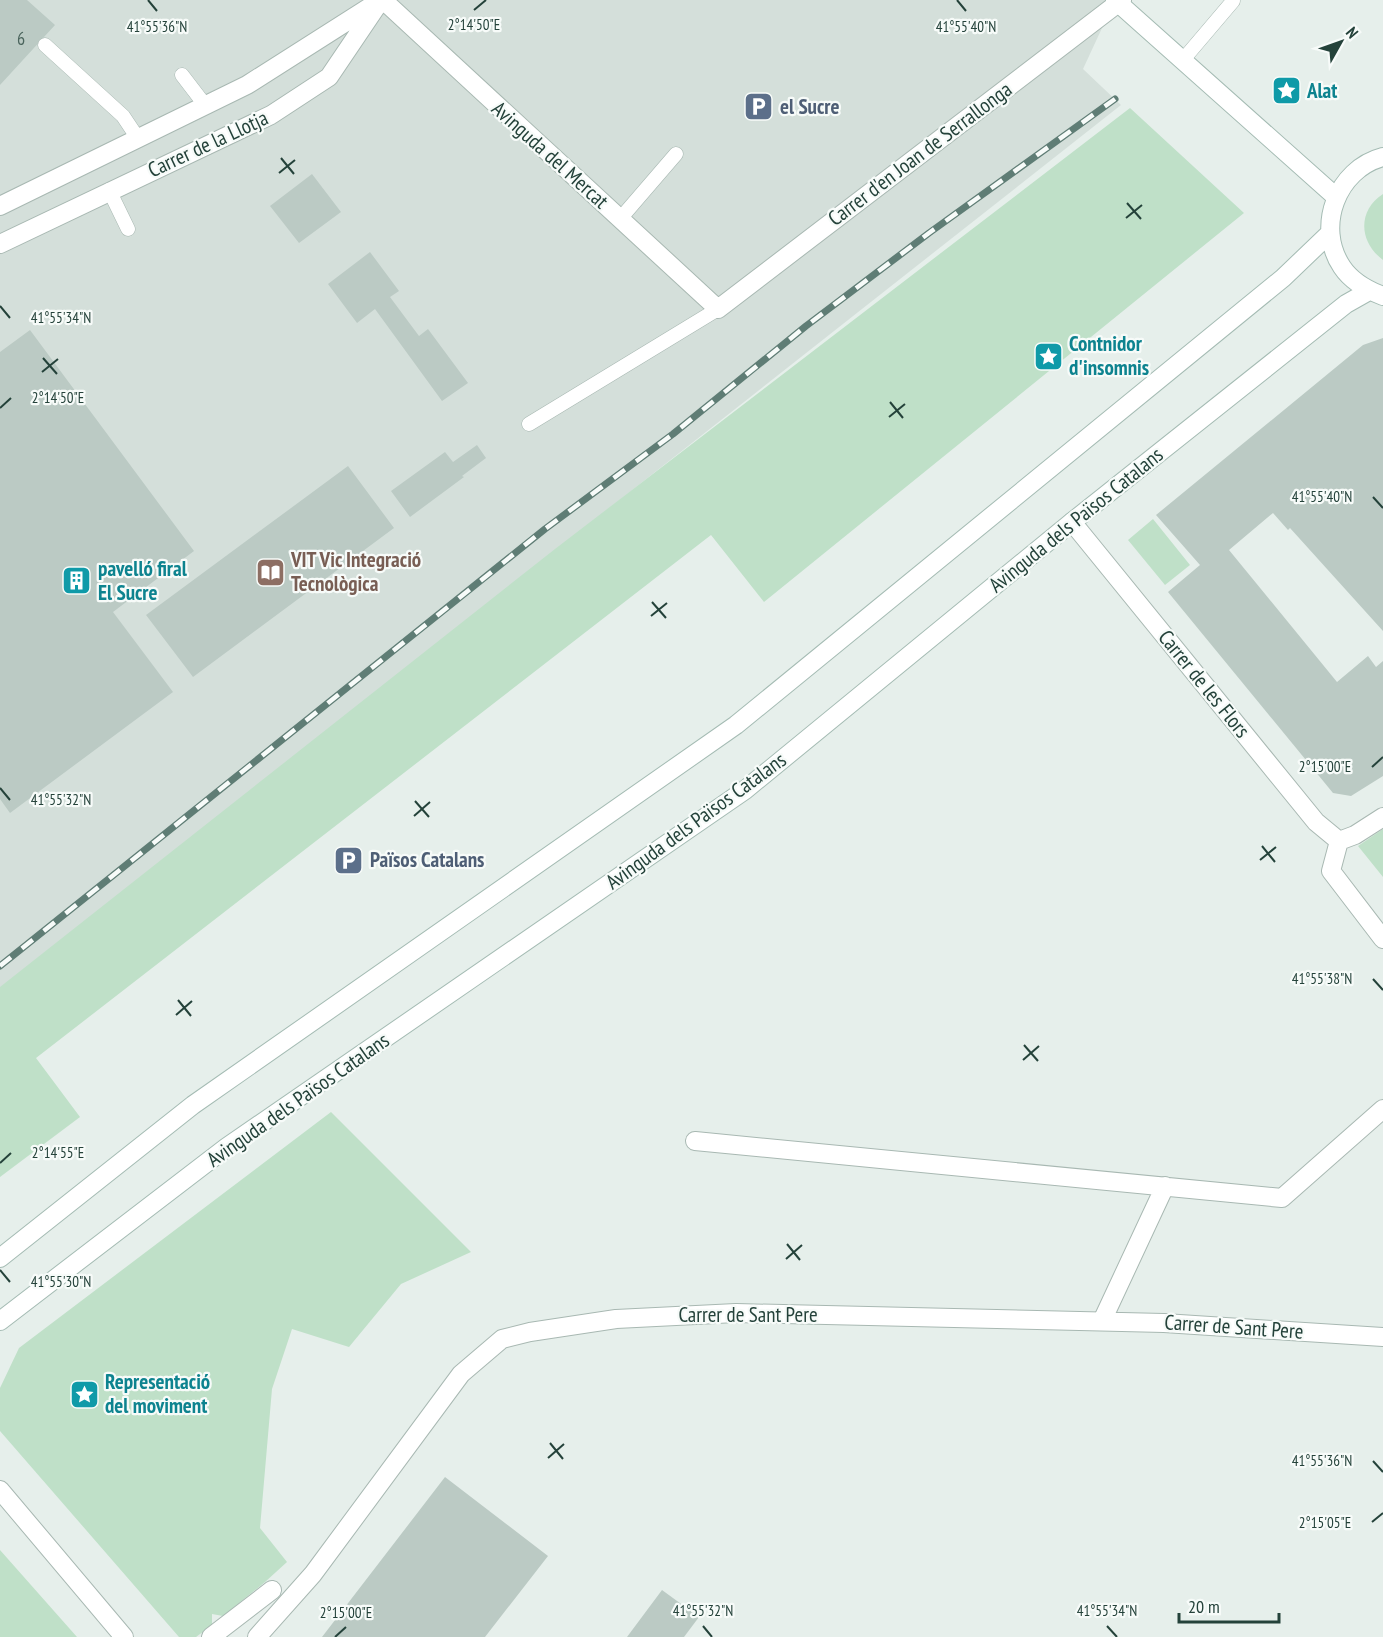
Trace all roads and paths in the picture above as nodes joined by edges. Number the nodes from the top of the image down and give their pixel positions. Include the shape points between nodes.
1 (381, 0) edge
2 (1118, 1) edge
3 (1233, 1) edge
4 (45, 45) dead end
5 (1182, 61) junction
6 (182, 75) dead end
7 (205, 105) junction
8 (137, 137) junction
9 (676, 154) dead end
10 (1383, 157) edge
11 (109, 190) junction
12 (1336, 197) junction
13 (0, 206) edge
14 (620, 219) junction
15 (128, 229) dead end
16 (1330, 233) junction
17 (0, 244) edge
18 (1376, 294) edge
19 (718, 309) junction
20 (529, 424) dead end
21 (1072, 522) junction
22 (1383, 817) edge
23 (1340, 841) junction
24 (1383, 939) edge
25 (1383, 1109) edge
26 (695, 1141) dead end
27 (1165, 1186) junction
28 (0, 1258) edge
29 (0, 1321) edge
30 (1102, 1321) junction
31 (1383, 1337) edge
32 (0, 1490) edge
33 (272, 1590) dead end
34 (124, 1637) edge
35 (211, 1637) edge
36 (257, 1637) edge

1 - 7 street, Carrer de la Llotja via 247,85
1 - 11 street, Carrer de la Llotja via 329,77 271,115
1 - 14 street, Avinguda del Mercat
2 - 5 street
2 - 19 street, Carrer d'en Joan de Serrallonga
3 - 5 lane
4 - 8 lane via 123,116
5 - 12 street
6 - 7 lane
7 - 8 street, Carrer de la Llotja
8 - 13 street, Carrer de la Llotja
9 - 14 lane
10 - 12 street via 1362,166
11 - 15 lane
11 - 17 street, Carrer de la Llotja
12 - 16 street
14 - 19 street, Avinguda del Mercat
16 - 18 street via 1342,267
16 - 28 street via 1282,278 736,725 193,1105
18 - 21 street, Avinguda dels Països Catalans via 1346,304
19 - 20 lane
21 - 23 street, Carrer de les Flors via 1316,822
21 - 29 street, Avinguda dels Països Catalans via 745,790 227,1147
22 - 23 street
23 - 24 street via 1330,871
25 - 27 street via 1282,1197
26 - 27 street
27 - 30 street
30 - 31 street, Carrer de Sant Pere
30 - 36 street, Carrer de Sant Pere via 736,1313 616,1319 501,1340 461,1374 313,1574
32 - 34 street
33 - 35 street

